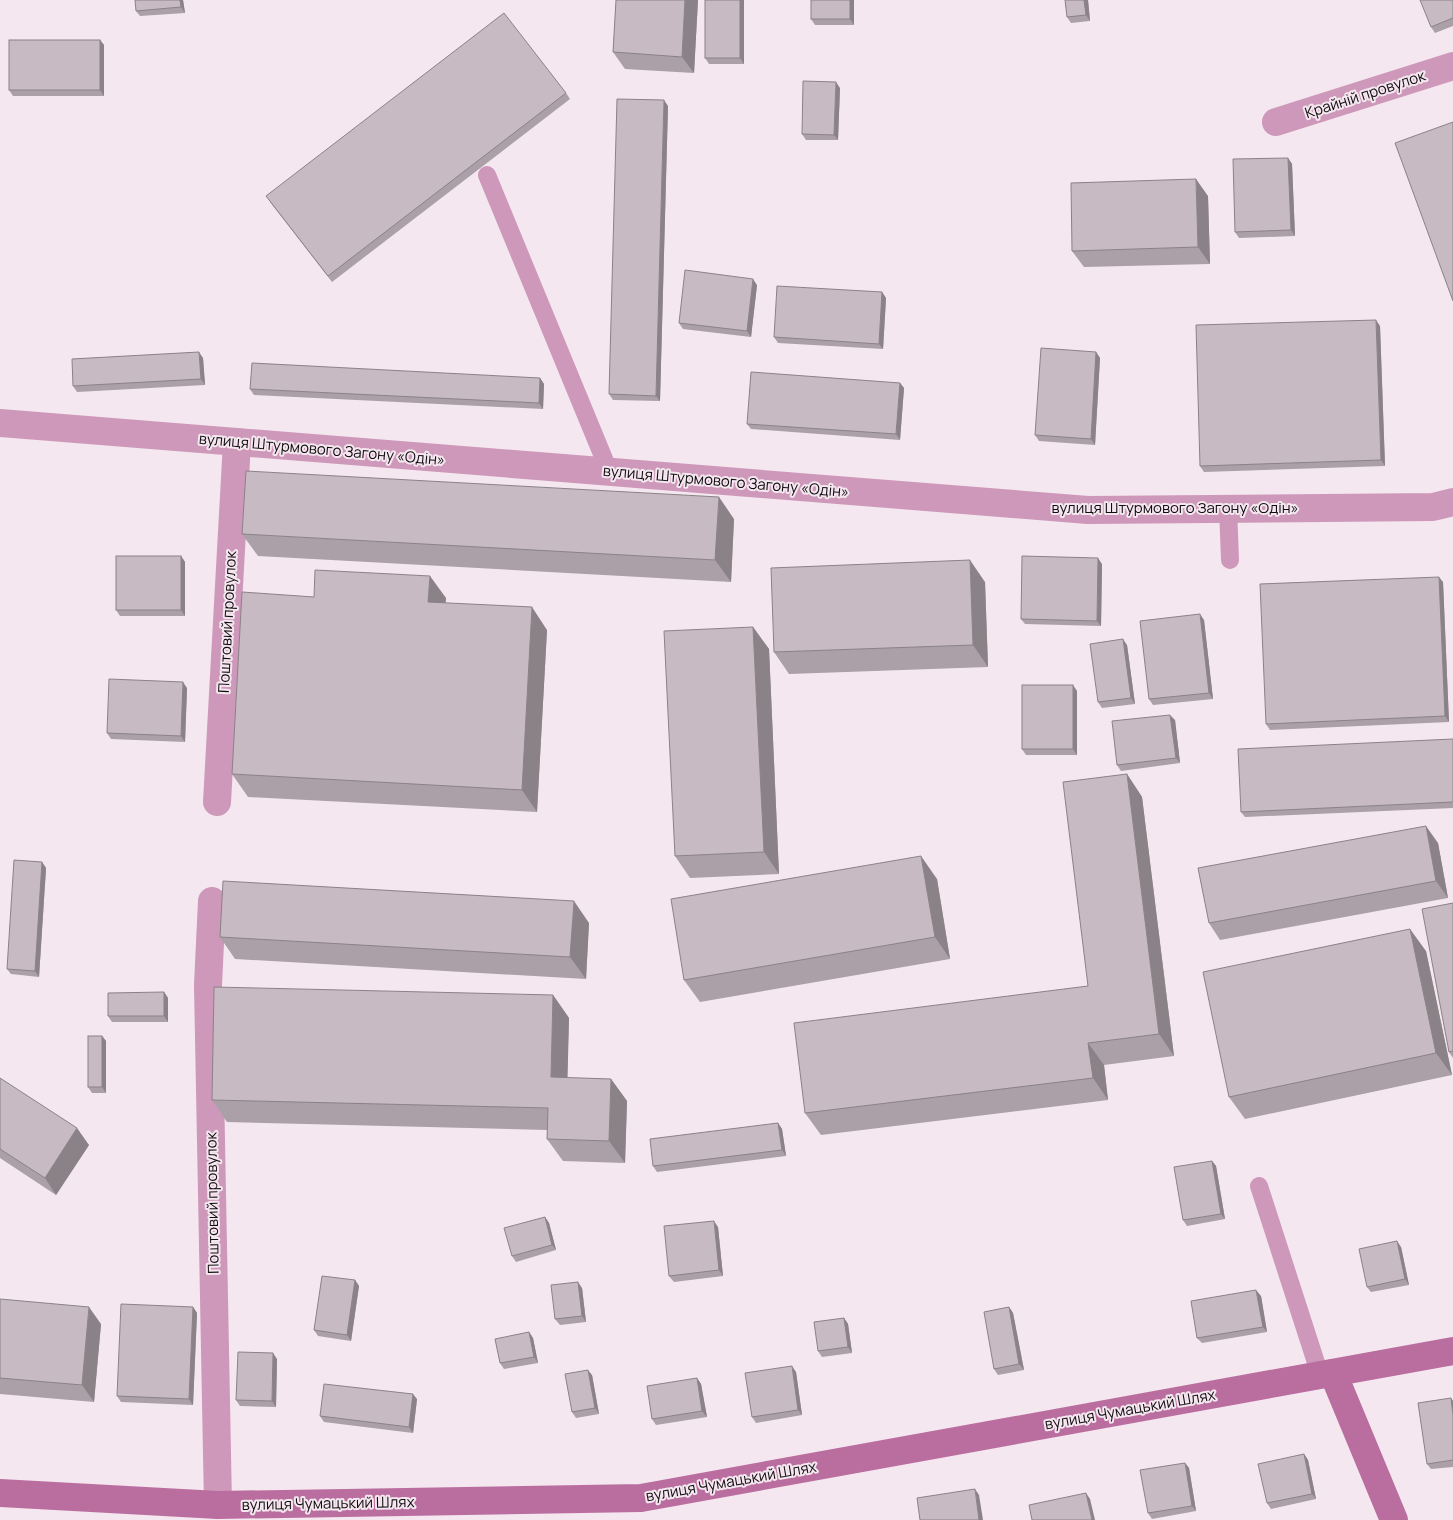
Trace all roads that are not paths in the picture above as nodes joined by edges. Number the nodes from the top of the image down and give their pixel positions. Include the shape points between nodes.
1 (1453, 66) edge
2 (1276, 122) dead end
3 (487, 175) dead end
4 (0, 423) edge
5 (237, 442) junction
6 (610, 471) junction
7 (1453, 502) edge
8 (1228, 508) junction
9 (1230, 560) dead end
10 (217, 802) dead end
11 (212, 901) dead end
12 (1259, 1186) dead end
13 (1453, 1351) edge
14 (1326, 1374) junction
15 (0, 1494) edge
16 (218, 1505) junction
17 (1394, 1520) edge

1 - 2 street, Крайній провулок
3 - 6 lane
4 - 5 street, вулиця Штурмового Загону «Одін»
5 - 6 street, вулиця Штурмового Загону «Одін»
5 - 10 street, Поштовий провулок
6 - 8 street, вулиця Штурмового Загону «Одін» via 1088,510
7 - 8 street, вулиця Штурмового Загону «Одін» via 1433,507
8 - 9 lane
11 - 16 street, Поштовий провулок via 208,985
12 - 14 lane
13 - 14 main road, вулиця Чумацький Шлях
14 - 16 main road, вулиця Чумацький Шлях via 642,1498
14 - 17 main road
15 - 16 main road, вулиця Чумацький Шлях

